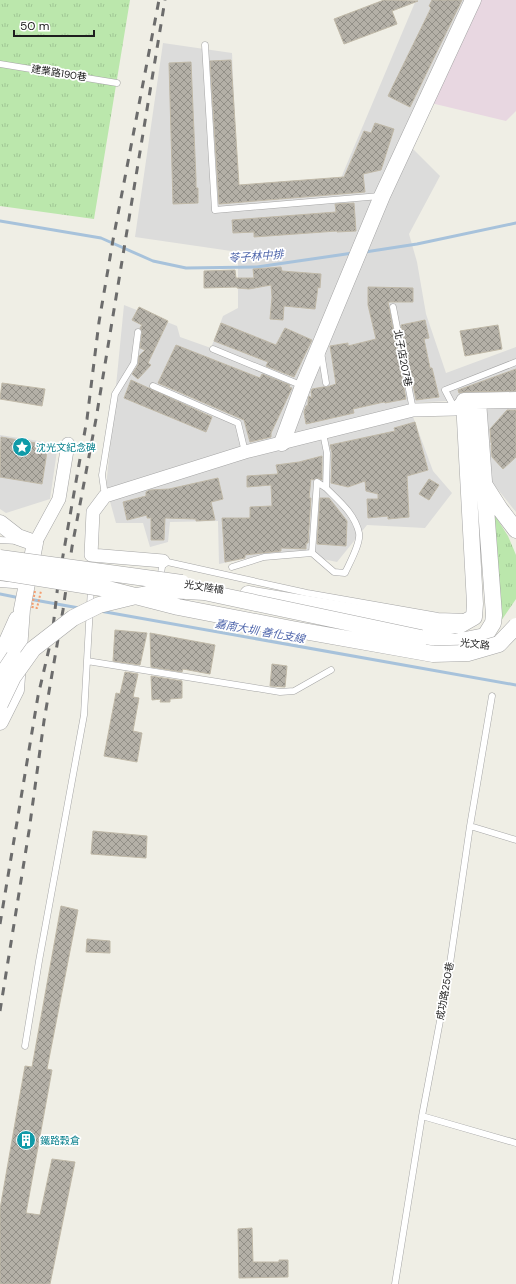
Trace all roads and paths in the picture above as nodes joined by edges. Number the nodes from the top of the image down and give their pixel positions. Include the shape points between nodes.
1 (473, 0) edge
2 (205, 45) dead end
3 (0, 64) edge
4 (117, 83) dead end
5 (382, 196) junction
6 (393, 307) dead end
7 (138, 332) dead end
8 (320, 345) junction
9 (213, 348) dead end
10 (516, 362) edge
11 (326, 383) dead end
12 (153, 386) dead end
13 (303, 386) junction
14 (516, 400) edge
15 (465, 404) junction
16 (414, 410) junction
17 (323, 434) junction
18 (282, 443) junction
19 (68, 444) dead end
20 (245, 452) junction
21 (326, 488) junction
22 (487, 488) junction
23 (105, 496) junction
24 (516, 521) edge
25 (0, 523) edge
26 (516, 530) edge
27 (0, 540) edge
28 (35, 543) junction
29 (312, 553) junction
30 (91, 555) junction
31 (0, 558) edge
32 (163, 561) junction
33 (232, 567) dead end
34 (0, 572) edge
35 (0, 584) edge
36 (187, 584) junction
37 (27, 586) junction
38 (22, 609) junction
39 (474, 617) junction
40 (514, 633) edge
41 (455, 642) junction
42 (500, 647) junction
43 (0, 656) edge
44 (18, 657) junction
45 (87, 661) junction
46 (331, 670) dead end
47 (0, 678) edge
48 (492, 696) dead end
49 (0, 704) edge
50 (0, 722) edge
51 (470, 826) junction
52 (516, 840) edge
53 (25, 1046) dead end
54 (422, 1116) junction
55 (516, 1143) edge
56 (394, 1284) edge

1 - 5 street
2 - 5 lane via 215,210
3 - 4 lane, 建業路190巷
5 - 8 street
6 - 16 lane, 北子店207巷
7 - 23 lane via 134,363 115,394 102,475
8 - 11 lane
8 - 13 street
9 - 13 lane
10 - 15 lane via 445,390
12 - 20 lane via 238,423
13 - 18 street
14 - 15 street
15 - 16 street
15 - 22 street, 光文陸橋
15 - 39 street
16 - 17 street
17 - 18 street
17 - 21 lane via 327,453
18 - 20 street
19 - 28 street via 59,499
20 - 23 street
21 - 29 lane via 317,482
21 - 29 lane via 350,513 359,534 354,554 344,573 334,572
22 - 24 lane
22 - 26 street
22 - 41 street, 光文陸橋 via 493,623 484,636
23 - 30 street via 93,512
25 - 28 street via 18,538
27 - 28 lane
28 - 37 street
29 - 33 lane via 264,557
30 - 32 street
30 - 45 lane
31 - 36 street, bridge
32 - 39 lane via 315,594 438,616
32 - 42 lane via 155,604 160,609 440,659 472,657
34 - 40 street, bridge via 108,589 178,607 433,654 468,653 498,644
35 - 37 lane
36 - 39 street, 光文陸橋 via 439,626 460,624
36 - 47 street, 光文陸橋, bridge via 141,586 86,601 60,615 40,630 19,651
37 - 38 street
38 - 43 street
38 - 44 street
40 - 42 lane, 光文路
41 - 42 lane, 光文路
41 - 49 street, 光文陸橋, bridge via 421,638 204,592 169,590 98,605 73,618 33,649 13,677
43 - 44 street
44 - 50 street via 16,690
45 - 46 lane via 280,692 294,691
45 - 53 lane via 84,715 38,961
48 - 51 lane, 成功路250巷
51 - 52 lane
51 - 54 lane, 成功路250巷 via 447,984
54 - 55 lane
54 - 56 lane, 成功路250巷

